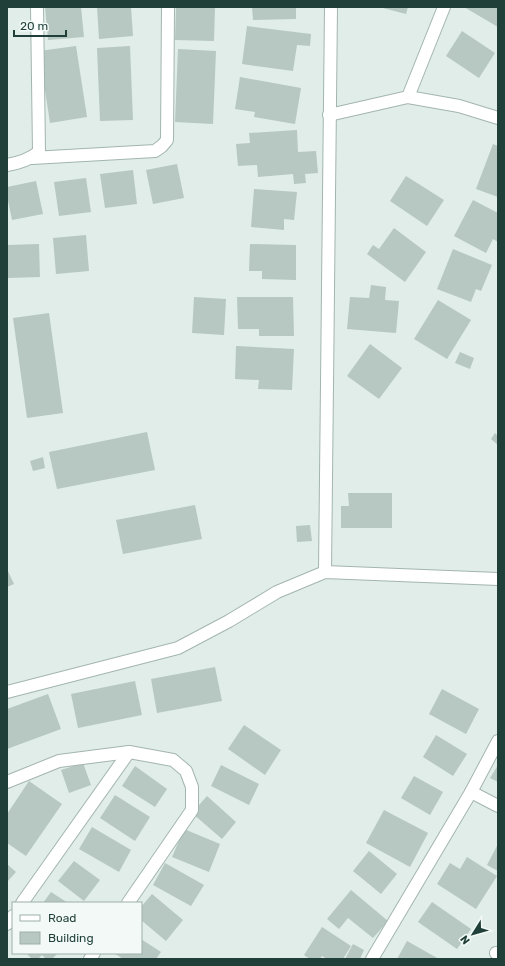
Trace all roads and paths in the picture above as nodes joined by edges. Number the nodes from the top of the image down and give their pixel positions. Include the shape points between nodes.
1 (37, 7) edge
2 (168, 7) edge
3 (331, 7) edge
4 (444, 7) edge
5 (408, 97) junction
6 (330, 116) junction
7 (498, 118) edge
8 (32, 158) junction
9 (7, 165) edge
10 (325, 572) junction
11 (498, 579) edge
12 (7, 692) edge
13 (498, 741) edge
14 (129, 752) junction
15 (7, 782) edge
16 (471, 792) junction
17 (498, 806) edge
18 (23, 902) edge
19 (129, 902) edge
20 (372, 959) edge

1 - 8 street via 39,152
2 - 8 street via 167,140 162,146 155,151
3 - 6 street
4 - 5 street
5 - 6 street
5 - 7 street via 458,106
6 - 10 street
8 - 9 street
10 - 11 street
10 - 12 street via 277,592 178,648
13 - 16 street
14 - 15 street via 59,761
14 - 18 street
14 - 19 street via 173,760 186,771 192,787 192,810
16 - 17 street
16 - 20 street

